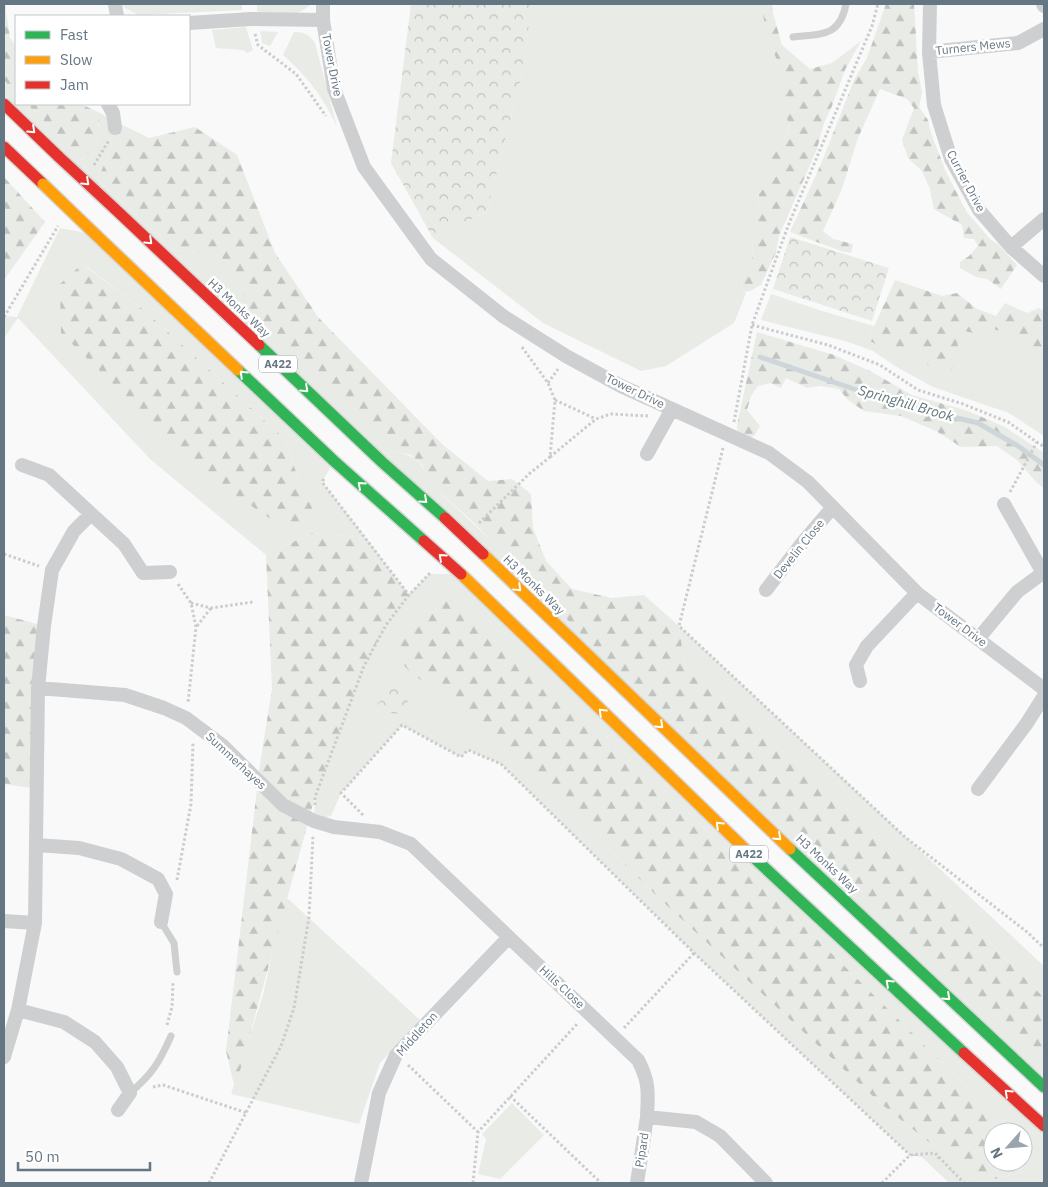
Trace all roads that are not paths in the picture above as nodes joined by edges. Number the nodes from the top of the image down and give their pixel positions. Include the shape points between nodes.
1 (323, 4) edge
2 (846, 4) edge
3 (930, 4) edge
4 (323, 20) junction
5 (190, 24) edge
6 (1044, 29) edge
7 (793, 37) dead end
8 (928, 52) junction
9 (4, 104) edge
10 (109, 105) edge
11 (115, 128) dead end
12 (4, 147) edge
13 (1044, 219) edge
14 (1012, 247) junction
15 (1044, 276) edge
16 (672, 409) junction
17 (647, 454) dead end
18 (22, 465) dead end
19 (1004, 504) road end
20 (833, 507) junction
21 (91, 514) junction
22 (170, 572) dead end
23 (1044, 573) edge
24 (766, 590) dead end
25 (917, 593) junction
26 (978, 639) junction
27 (860, 681) dead end
28 (38, 688) junction
29 (1044, 689) edge
30 (1044, 696) edge
31 (978, 789) dead end
32 (314, 821) joint
33 (36, 845) junction
34 (4, 921) edge
35 (161, 922) joint
36 (35, 923) junction
37 (509, 937) junction
38 (177, 972) road end
39 (18, 1010) junction
40 (171, 1036) road end
41 (4, 1057) edge
42 (1044, 1087) edge
43 (130, 1093) junction
44 (118, 1110) dead end
45 (647, 1117) junction
46 (1044, 1126) edge
47 (360, 1183) edge
48 (637, 1183) edge
49 (766, 1183) edge

1 - 4 street, Tower Drive
2 - 7 lane via 844,16 835,28 825,34
3 - 8 street, Currier Drive
4 - 5 street, Tower Drive via 251,19
4 - 16 street, Tower Drive via 334,89 364,167 431,259 503,316 566,356
6 - 8 street, Turners Mews via 1018,43
8 - 14 street, Currier Drive via 934,105 951,159 979,210
9 -> 42 main road, H3 Monks Way / A422, bridge
10 - 11 street
46 -> 12 main road, A422, bridge via 728,834 461,574 334,460
13 - 14 street
14 - 15 street, Currier Drive
16 - 17 street
16 - 20 street, Tower Drive via 769,453 808,482
18 - 21 street via 49,475
19 - 23 street
20 - 24 street, Develin Close
20 - 25 street, Tower Drive
21 - 22 street via 124,544 143,572
21 - 28 street via 74,531 52,570
23 - 26 street via 1017,592
25 - 26 street, Tower Drive
25 - 27 street via 868,646 856,665
26 - 29 street, Tower Drive
28 - 32 street, Summerhayes via 125,695 186,718 222,745 283,805
28 - 33 street
30 - 31 street
32 - 37 street, Hills Close via 334,827 380,832 411,844
33 - 35 street via 79,848 121,859 158,879 166,894
33 - 36 street
34 - 36 street
35 - 38 lane via 174,943
36 - 39 street
37 - 45 street, Hills Close via 638,1060 646,1076
37 - 47 street, Middleton via 396,1054 378,1093
39 - 41 street
39 - 43 street via 64,1022 95,1042 117,1067
40 - 43 lane via 158,1063
43 - 44 street
45 - 48 street, Pipard
45 - 49 street via 696,1122 720,1136

